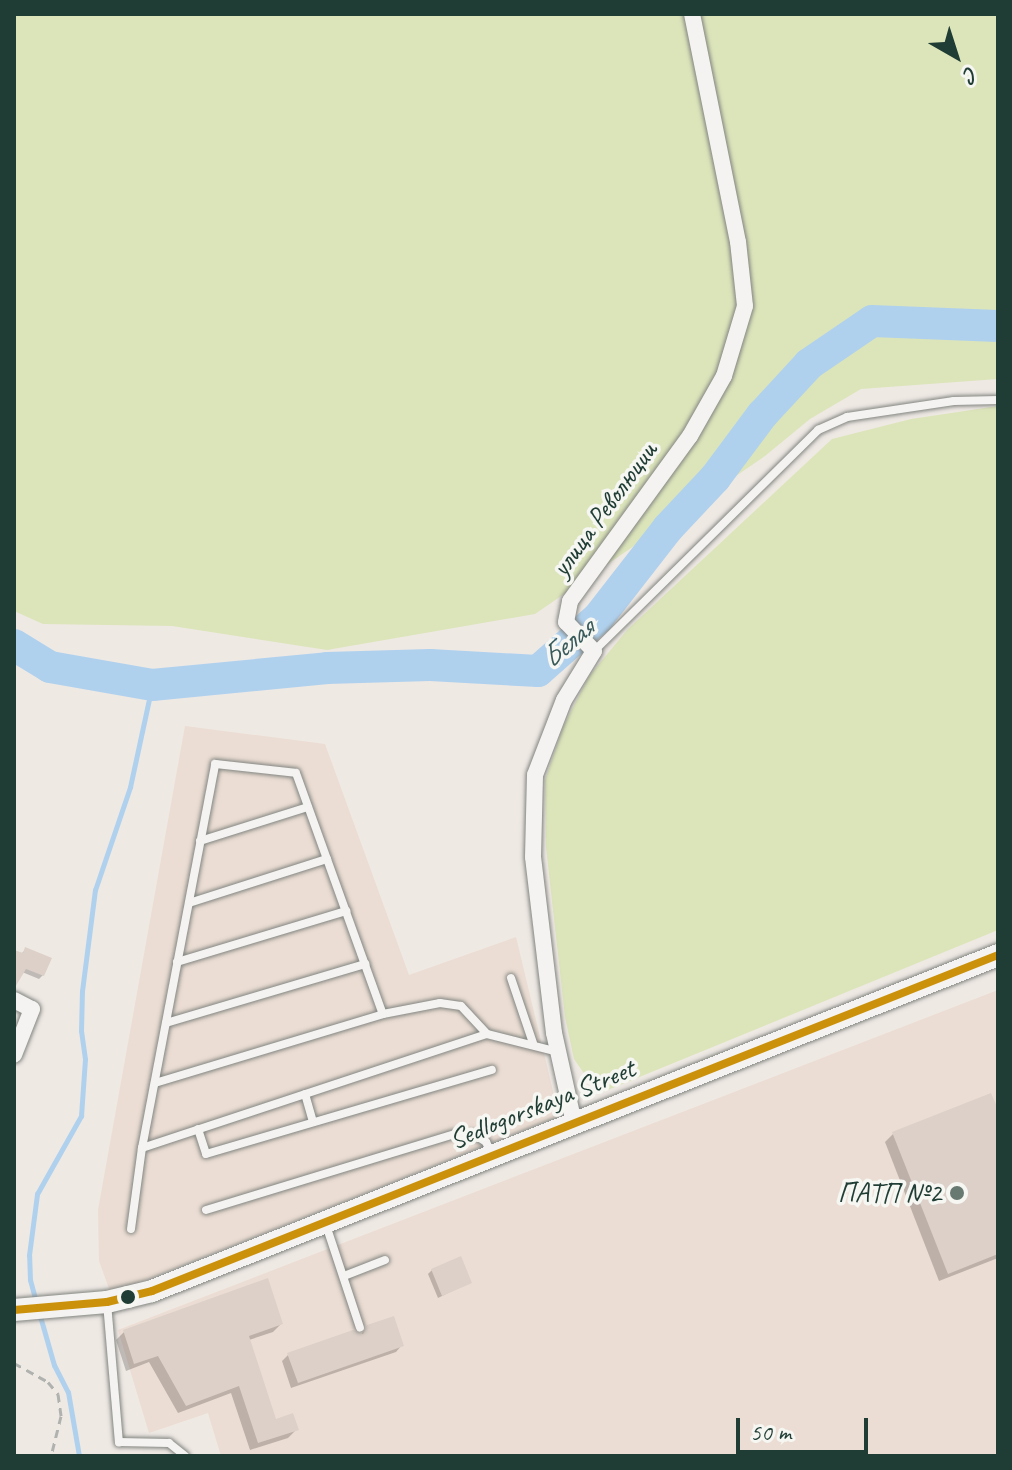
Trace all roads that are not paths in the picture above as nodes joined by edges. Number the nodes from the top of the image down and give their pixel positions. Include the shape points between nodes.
1 (692, 14) edge
2 (998, 400) edge
3 (594, 651) junction
4 (308, 807) junction
5 (200, 841) junction
6 (327, 859) junction
7 (189, 903) junction
8 (346, 911) junction
9 (998, 955) edge
10 (177, 962) junction
11 (365, 964) junction
12 (511, 978) dead end
13 (14, 1000) edge
14 (383, 1014) junction
15 (166, 1023) junction
16 (487, 1034) junction
17 (533, 1043) junction
18 (558, 1053) junction
19 (14, 1055) edge
20 (492, 1070) dead end
21 (155, 1083) junction
22 (305, 1094) junction
23 (313, 1122) junction
24 (574, 1123) junction
25 (198, 1129) junction
26 (142, 1148) junction
27 (493, 1156) junction
28 (206, 1210) dead end
29 (326, 1224) junction
30 (131, 1229) dead end
31 (385, 1260) dead end
32 (344, 1276) junction
33 (107, 1302) junction
34 (14, 1310) edge
35 (360, 1328) dead end
36 (185, 1456) edge

1 - 3 street, улица Революции via 738,242 745,306 724,376 690,436 570,601 566,622
2 - 3 lane via 847,417 818,430
3 - 18 street via 564,700 535,775 533,857
4 - 5 lane
4 - 5 lane via 296,773 215,764
4 - 6 lane
5 - 7 lane
6 - 7 lane
6 - 8 lane
7 - 10 lane
8 - 10 lane
8 - 11 lane
9 - 24 street, Sedlogorskaya Street
10 - 15 lane
11 - 14 lane
11 - 15 lane
12 - 17 lane
13 - 19 street via 32,1009
14 - 16 lane via 440,1003 461,1006
14 - 21 lane
15 - 21 lane
16 - 17 lane
16 - 22 lane
17 - 18 lane
18 - 24 street
20 - 23 lane
21 - 26 lane
22 - 23 lane
22 - 25 lane
23 - 25 lane via 206,1154
24 - 27 street, Sedlogorskaya Street
25 - 26 lane
26 - 30 lane
27 - 28 lane via 475,1135 455,1134
27 - 29 street, Sedlogorskaya Street
29 - 32 lane
29 - 33 street, Sedlogorskaya Street via 152,1291
31 - 32 lane
32 - 35 lane
33 - 34 street, Sedlogorskaya Street
33 - 36 lane via 119,1442 169,1443

